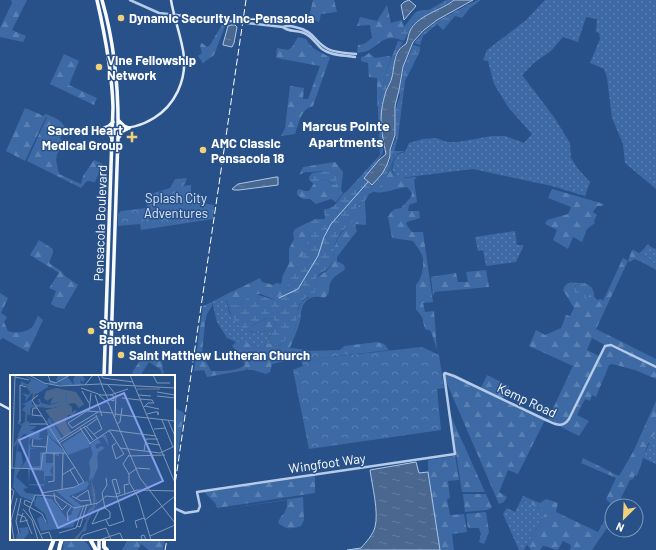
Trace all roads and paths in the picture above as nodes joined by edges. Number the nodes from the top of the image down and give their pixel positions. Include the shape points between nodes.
1 (97, 0) edge
2 (102, 0) edge
3 (130, 0) edge
4 (171, 0) edge
5 (174, 15) junction
6 (111, 37) junction
7 (106, 38) junction
8 (356, 55) dead end
9 (115, 85) junction
10 (113, 97) junction
11 (113, 121) junction
12 (119, 121) junction
13 (129, 127) junction
14 (113, 128) junction
15 (118, 129) junction
16 (112, 138) junction
17 (118, 138) junction
18 (117, 167) junction
19 (108, 273) junction
20 (113, 273) junction
21 (107, 310) junction
22 (112, 310) junction
23 (106, 331) junction
24 (111, 332) junction
25 (656, 367) edge
26 (104, 375) edge
27 (110, 375) edge
28 (0, 404) edge
29 (10, 409) edge
30 (456, 454) joint
31 (202, 491) junction
32 (198, 496) junction
33 (175, 509) edge
34 (54, 540) edge
35 (62, 540) edge
36 (91, 540) edge
37 (104, 540) edge
38 (104, 540) edge
39 (50, 550) edge
40 (59, 550) edge
41 (96, 550) edge
42 (103, 550) edge
43 (107, 550) edge

1 - 7 main road, Pensacola Boulevard
2 - 6 main road, Pensacola Boulevard
3 - 5 street via 156,12
4 - 5 main road
5 - 8 street via 297,30 329,52
5 - 13 main road via 184,58 180,86 174,99 162,113 149,121
6 - 7 main road
6 - 9 main road, Pensacola Boulevard
7 - 9 main road, Pensacola Boulevard
9 - 10 main road, Pensacola Boulevard
9 - 12 main road, Pensacola Boulevard
10 - 11 main road, Pensacola Boulevard
10 - 15 main road via 115,125
11 - 14 main road, Pensacola Boulevard
11 - 16 main road via 103,129
12 - 13 main road
12 - 15 main road, Pensacola Boulevard
13 - 15 main road
13 - 17 main road
14 - 15 main road
14 - 16 main road, Pensacola Boulevard
14 - 18 main road via 117,133
15 - 17 main road, Pensacola Boulevard
16 - 19 main road, Pensacola Boulevard
17 - 18 main road, Pensacola Boulevard
18 - 20 main road, Pensacola Boulevard
19 - 20 main road
19 - 21 main road, Pensacola Boulevard
20 - 22 main road, Pensacola Boulevard
21 - 22 main road
21 - 23 main road, Pensacola Boulevard
22 - 24 main road, Pensacola Boulevard
23 - 24 main road
23 - 26 main road, Pensacola Boulevard
24 - 27 main road, Pensacola Boulevard
25 - 30 street, Kemp Road via 613,346 606,346 569,419 561,425 446,373 444,374
28 - 29 main road
30 - 31 street, Wingfoot Way
31 - 32 street
31 - 32 street, Wingfoot Way via 198,492
32 - 33 street via 198,511 182,513
34 - 39 highway
35 - 40 highway
36 - 41 highway
37 - 42 main road
38 - 43 highway via 104,548

